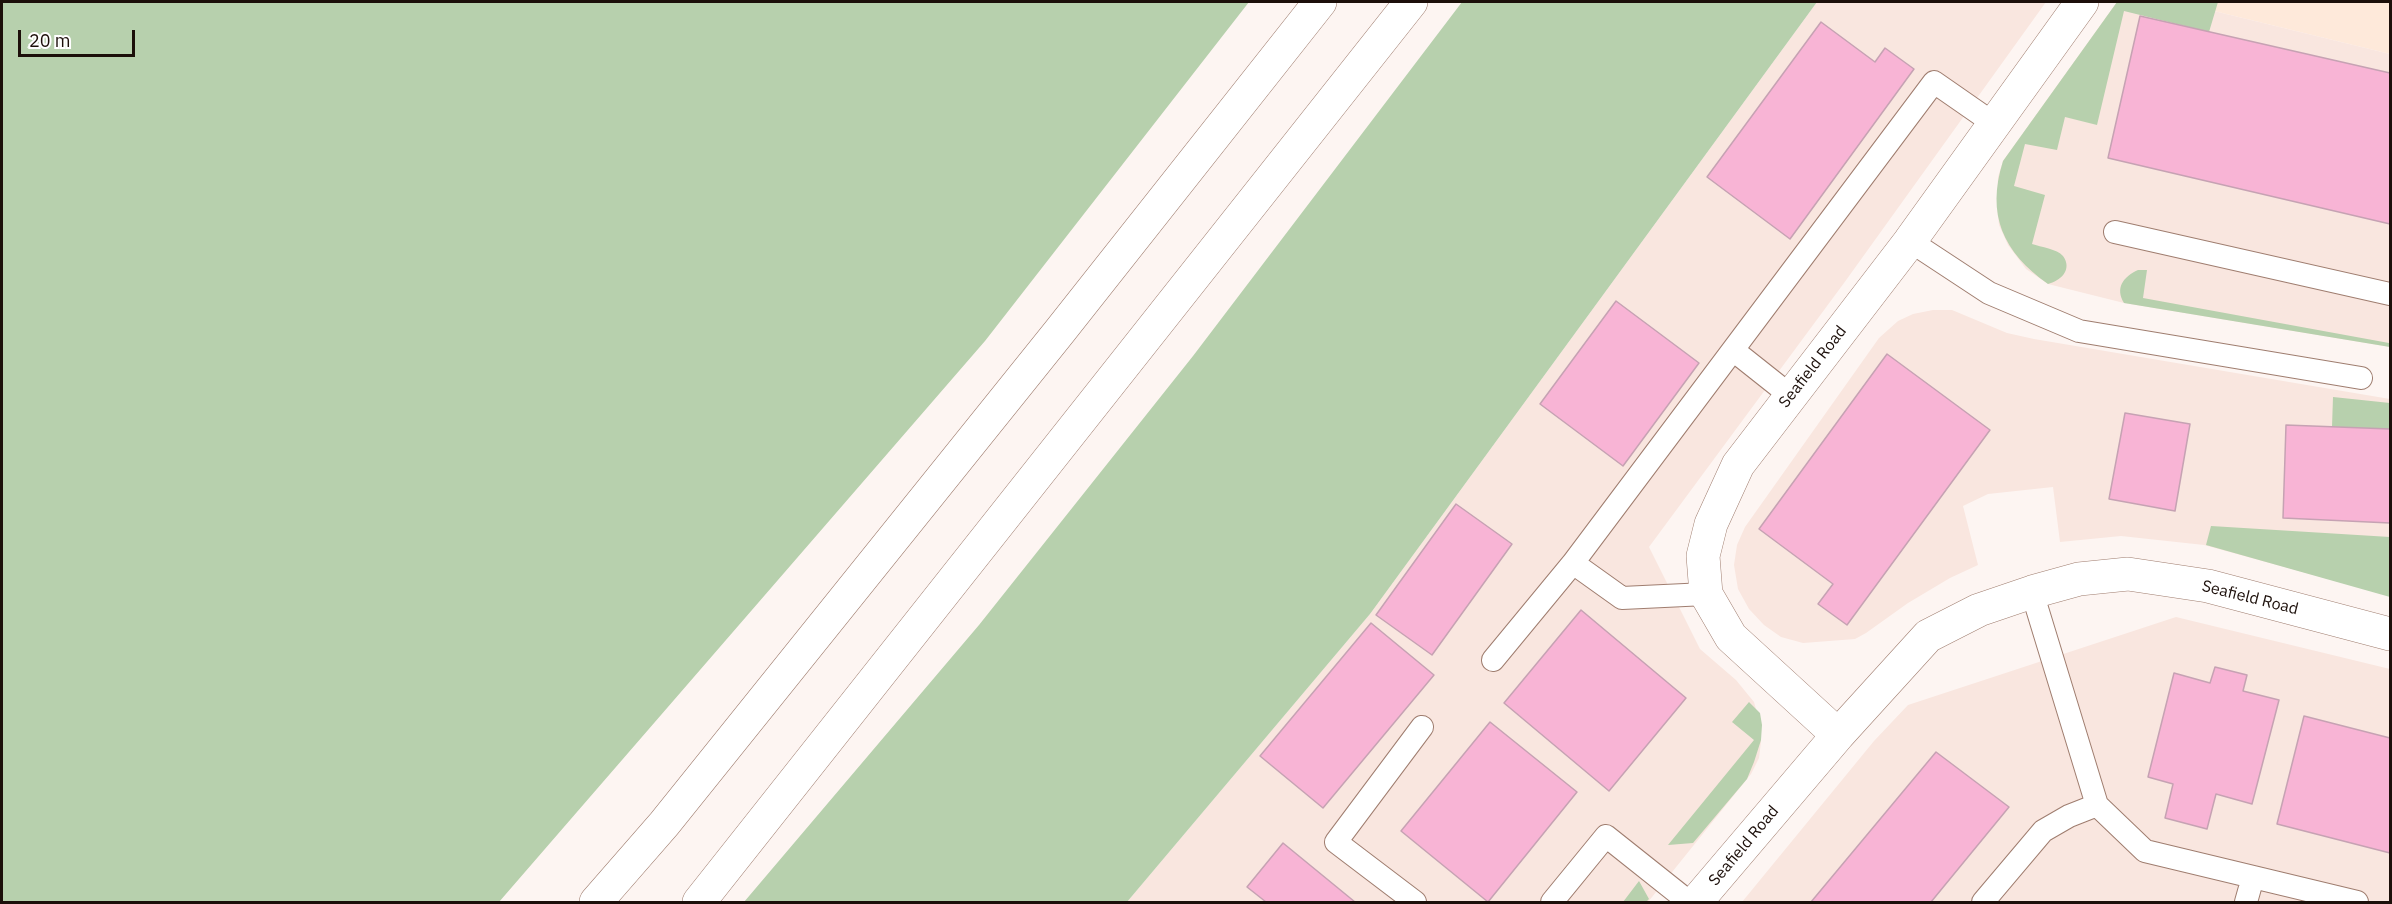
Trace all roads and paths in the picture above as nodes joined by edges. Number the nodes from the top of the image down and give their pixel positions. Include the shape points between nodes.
1 (1320, 2) edge
2 (1412, 2) edge
3 (2082, 2) edge
4 (1994, 123) junction
5 (2115, 232) dead end
6 (1910, 241) junction
7 (2391, 294) edge
8 (1733, 350) junction
9 (2361, 378) dead end
10 (1791, 396) junction
11 (1573, 563) junction
12 (2032, 592) junction
13 (1706, 594) junction
14 (2391, 634) edge
15 (1493, 660) dead end
16 (1422, 727) dead end
17 (1838, 735) junction
18 (2097, 805) junction
19 (2253, 877) junction
20 (596, 903) edge
21 (699, 903) edge
22 (1415, 903) edge
23 (1552, 903) edge
24 (1689, 903) edge
25 (1696, 903) edge
26 (1983, 903) edge
27 (2246, 903) edge
28 (2357, 903) edge

1 - 20 main road via 664,824
2 - 21 main road
3 - 4 main road, Seafield Road
4 - 6 main road, Seafield Road
4 - 8 lane via 1934,82
5 - 7 lane
6 - 9 lane via 1989,293 2079,331
6 - 10 main road, Seafield Road
8 - 10 lane
8 - 11 lane
10 - 13 main road, Seafield Road via 1738,465 1711,524 1703,556
11 - 13 lane via 1622,598
11 - 15 lane
12 - 14 main road, Seafield Road via 2079,579 2128,574 2208,586
12 - 17 main road, Seafield Road via 1979,610 1928,636
12 - 18 lane
13 - 17 main road, Seafield Road via 1731,637
16 - 22 lane via 1336,842
17 - 25 main road, Seafield Road
18 - 19 lane via 2145,851
18 - 26 lane via 2043,831
19 - 27 lane
19 - 28 lane
23 - 24 lane via 1606,836

